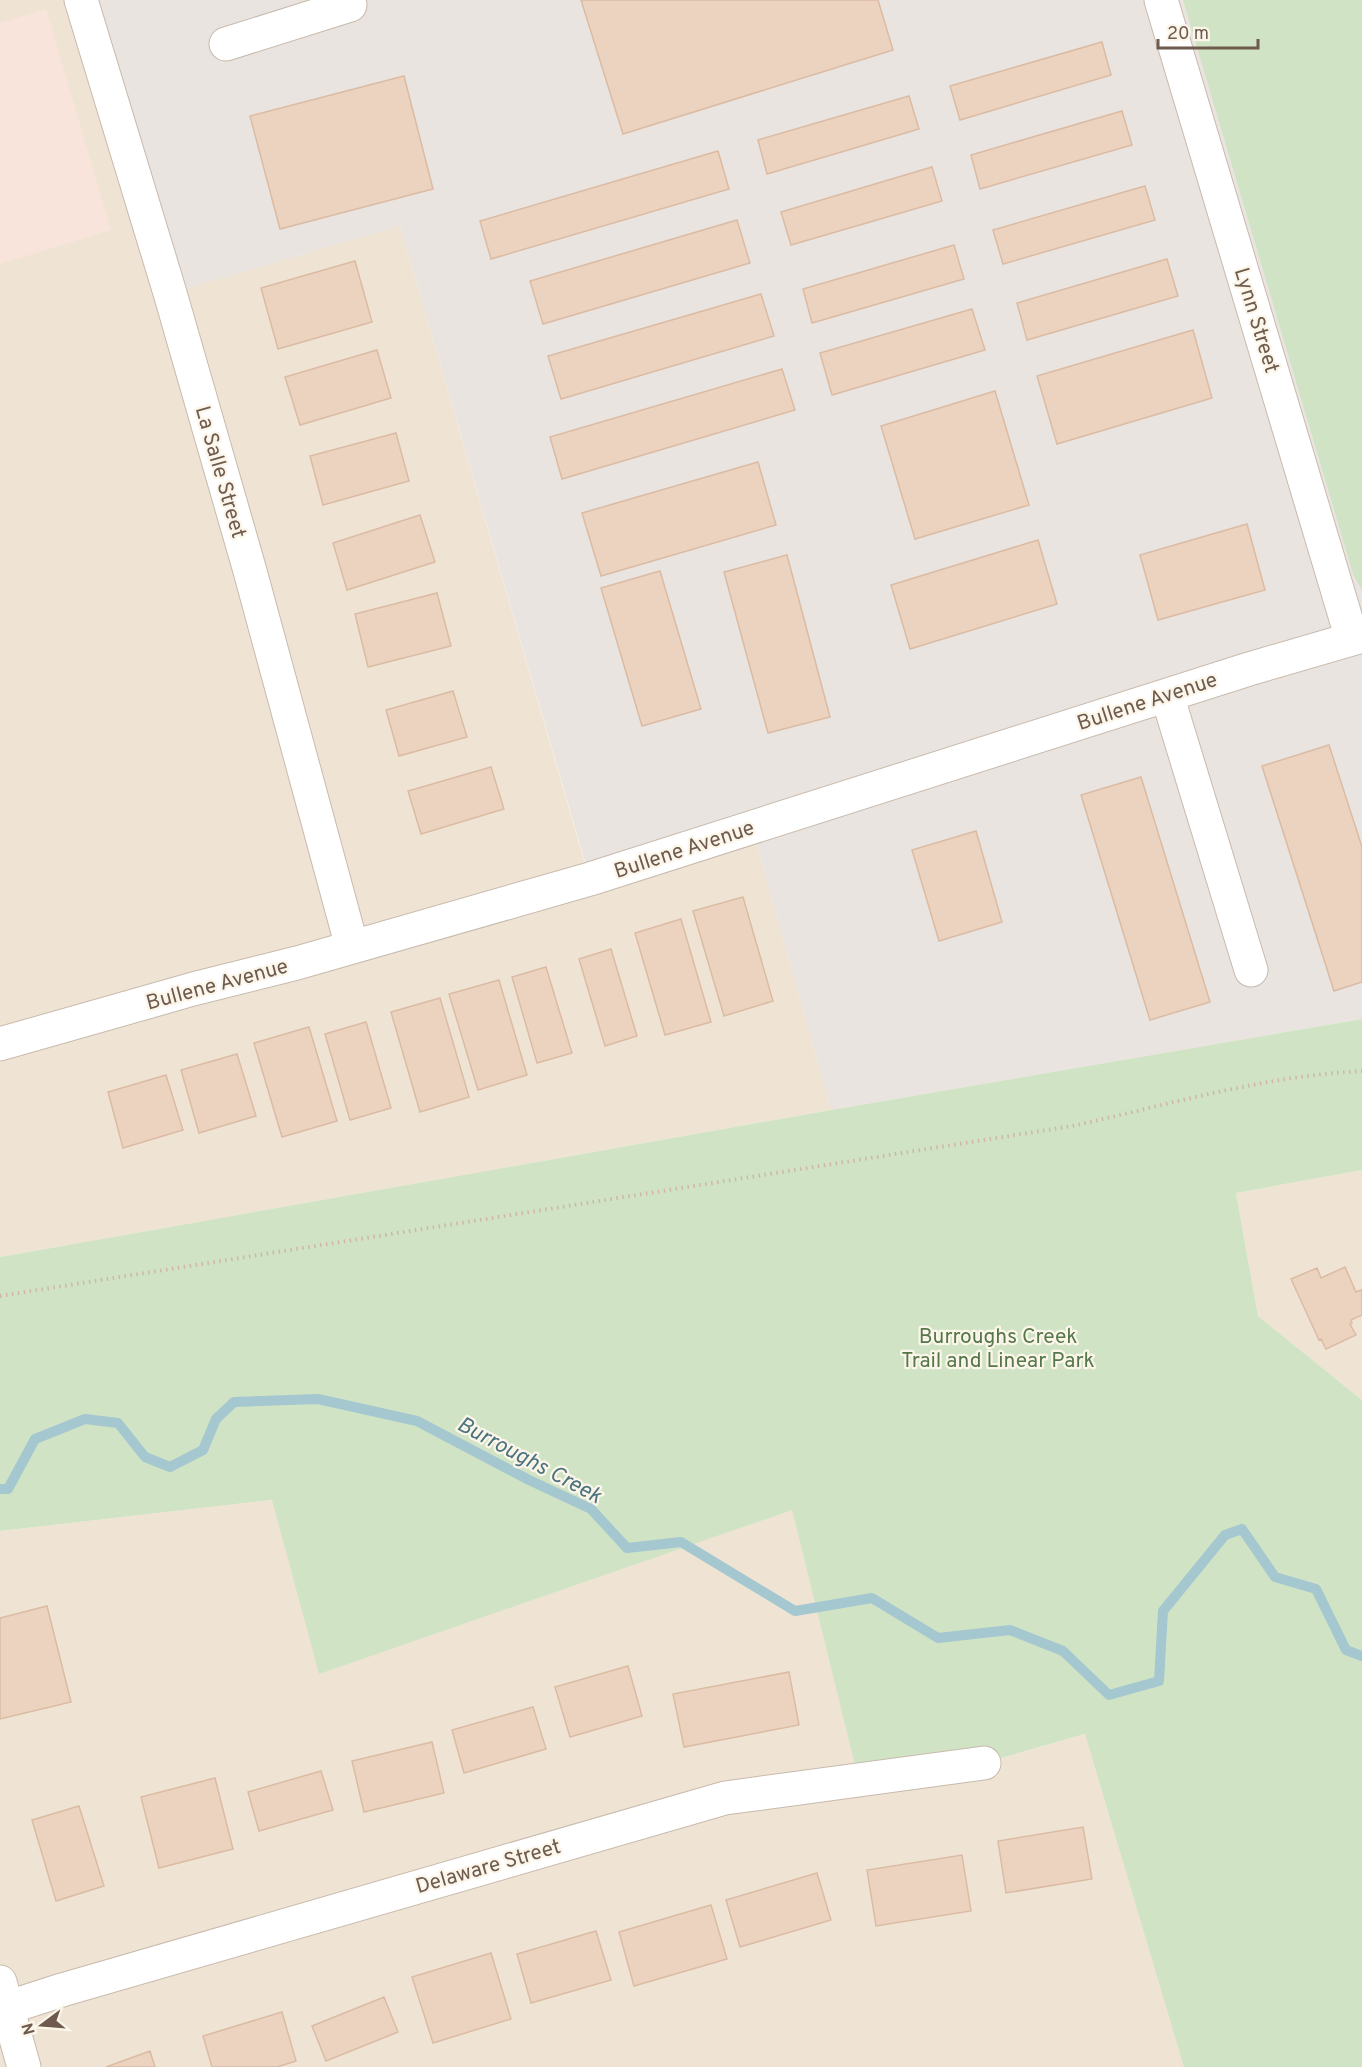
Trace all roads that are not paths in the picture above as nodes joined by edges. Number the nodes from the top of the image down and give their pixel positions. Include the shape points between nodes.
1 (81, 0) edge
2 (349, 0) edge
3 (1161, 0) edge
4 (226, 44) dead end
5 (1357, 638) edge
6 (1167, 695) junction
7 (352, 947) junction
8 (1251, 970) dead end
9 (0, 1044) edge
10 (984, 1763) dead end
11 (2, 2000) edge
12 (24, 2067) edge

1 - 7 street, La Salle Street via 250,571
2 - 4 street via 350,5
3 - 5 street, Lynn Street
5 - 6 street, Bullene Avenue
6 - 7 street, Bullene Avenue via 590,879
6 - 8 street
7 - 9 street, Bullene Avenue
10 - 11 street, Delaware Street via 725,1798
11 - 12 street

